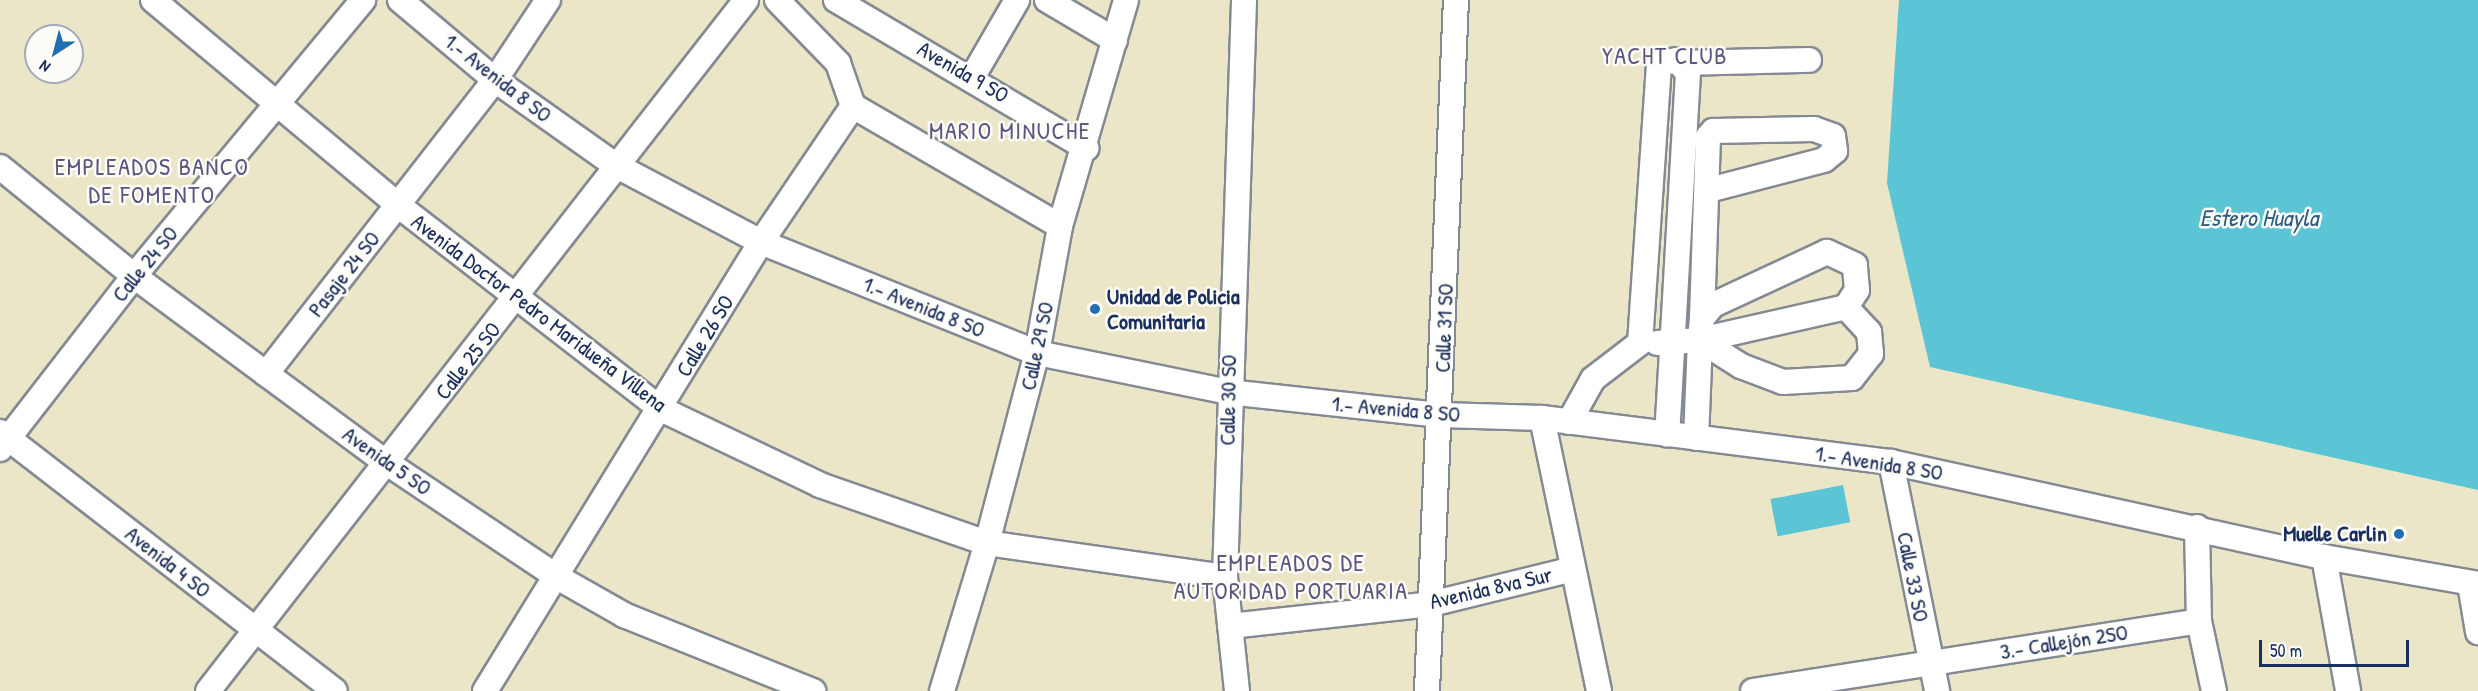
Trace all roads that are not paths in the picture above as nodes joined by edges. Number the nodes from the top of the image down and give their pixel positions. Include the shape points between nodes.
1 (153, 0) edge
2 (363, 0) edge
3 (400, 0) edge
4 (548, 0) edge
5 (746, 0) edge
6 (777, 0) edge
7 (836, 0) edge
8 (1017, 0) edge
9 (1047, 0) edge
10 (1126, 0) edge
11 (1244, 0) edge
12 (1456, 0) edge
13 (1115, 40) junction
14 (1809, 60) dead end
15 (1683, 63) junction
16 (973, 76) junction
17 (495, 80) junction
18 (277, 102) junction
19 (853, 106) junction
20 (1086, 148) junction
21 (615, 165) junction
22 (0, 167) edge
23 (1709, 190) junction
24 (398, 205) junction
25 (1060, 226) junction
26 (761, 242) junction
27 (134, 276) junction
28 (517, 298) junction
29 (1846, 306) junction
30 (1701, 329) junction
31 (1673, 342) junction
32 (1640, 343) junction
33 (1037, 353) junction
34 (266, 374) junction
35 (1228, 392) junction
36 (661, 409) junction
37 (1441, 415) junction
38 (1542, 418) junction
39 (1569, 422) junction
40 (1667, 434) junction
41 (1696, 438) junction
42 (3, 440) edge
43 (1891, 462) junction
44 (387, 463) junction
45 (2197, 527) junction
46 (987, 543) junction
47 (2324, 557) junction
48 (1573, 569) junction
49 (1225, 577) junction
50 (558, 578) junction
51 (2474, 584) edge
52 (1431, 604) junction
53 (2199, 621) junction
54 (1230, 626) junction
55 (256, 630) junction
56 (2478, 632) edge
57 (1929, 663) junction
58 (208, 691) edge
59 (335, 691) edge
60 (484, 691) edge
61 (813, 691) edge
62 (942, 691) edge
63 (1237, 691) edge
64 (1427, 691) edge
65 (1599, 691) edge
66 (1753, 691) edge
67 (1937, 691) edge
68 (2214, 691) edge
69 (2348, 691) edge

1 - 18 street, Avenida Doctor Pedro Maridueña Villena
2 - 18 street, Calle 24 SO
3 - 17 street, 1.- Avenida 8 SO
4 - 17 street, Pasaje 24 SO
5 - 21 street, Calle 25 SO
6 - 19 street via 838,63
7 - 16 street, Avenida 9 SO
8 - 16 street
9 - 13 street
10 - 13 street, Calle 29 SO
11 - 35 street, Calle 30 SO
12 - 37 street, Calle 31 SO
13 - 20 street, Calle 29 SO
14 - 15 street
15 - 31 street via 1688,73
15 - 32 street via 1668,59 1659,64
16 - 20 street, Avenida 9 SO
17 - 21 street, 1.- Avenida 8 SO
17 - 24 street, Pasaje 24 SO
18 - 24 street, Avenida Doctor Pedro Maridueña Villena
18 - 27 street, Calle 24 SO
19 - 25 street
19 - 26 street, Calle 26 SO
20 - 25 street, Calle 29 SO
21 - 26 street, 1.- Avenida 8 SO
21 - 28 street, Calle 25 SO
22 - 27 street, Avenida 5 SO
23 - 23 street via 1824,160 1835,151 1833,136 1814,129 1713,131 1706,149
23 - 30 street
24 - 28 street, Avenida Doctor Pedro Maridueña Villena
24 - 34 street, Pasaje 24 SO
25 - 33 street, Calle 29 SO
26 - 33 street, 1.- Avenida 8 SO
26 - 36 street, Calle 26 SO
27 - 34 street, Avenida 5 SO
27 - 42 street, Calle 24 SO
28 - 36 street, Avenida Doctor Pedro Maridueña Villena
28 - 44 street, Calle 25 SO
29 - 30 street
29 - 30 street via 1857,290 1855,265 1827,252 1727,295
29 - 30 street via 1869,332 1871,354 1852,378 1783,382 1741,366
30 - 31 street
30 - 41 street
31 - 32 street
31 - 40 street
32 - 39 street via 1593,379
33 - 35 street, 1.- Avenida 8 SO
33 - 46 street, Calle 29 SO
34 - 44 street, Avenida 5 SO
35 - 37 street, 1.- Avenida 8 SO
35 - 49 street, Calle 30 SO
36 - 46 street, Avenida Doctor Pedro Maridueña Villena via 820,485
36 - 50 street, Calle 26 SO
37 - 38 street, 1.- Avenida 8 SO
37 - 52 street, Calle 31 SO
38 - 39 street, 1.- Avenida 8 SO
38 - 48 street
39 - 40 street, 1.- Avenida 8 SO
40 - 41 street, 1.- Avenida 8 SO
41 - 43 street, 1.- Avenida 8 SO
42 - 55 street, Avenida 4 SO
43 - 45 street, 1.- Avenida 8 SO
43 - 57 street, Calle 33 SO
44 - 50 street, Avenida 5 SO
44 - 55 street, Calle 25 SO
45 - 47 street, 1.- Avenida 8 SO
45 - 53 street
46 - 49 street, Avenida Doctor Pedro Maridueña Villena
46 - 62 street, Calle 29 SO
47 - 51 street, 1.- Avenida 8 SO
47 - 69 street
48 - 52 street, Avenida 8va Sur
48 - 65 street
49 - 54 street, Calle 30 SO
50 - 60 street, Calle 26 SO
50 - 61 street, Avenida 5 SO via 624,615
51 - 56 street
52 - 54 street, Avenida 8va Sur
52 - 64 street, Calle 31 SO
53 - 57 street, 3.- Callejón 2SO
53 - 68 street
54 - 63 street, Calle 30 SO
55 - 58 street, Calle 25 SO
55 - 59 street, Avenida 4 SO
57 - 66 street
57 - 67 street, Calle 33 SO

